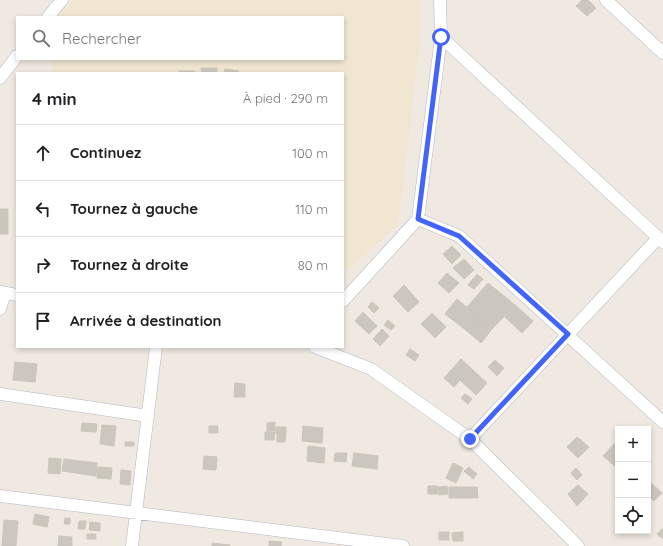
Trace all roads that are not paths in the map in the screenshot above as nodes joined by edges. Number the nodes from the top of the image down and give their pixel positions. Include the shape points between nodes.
1 (62, 0) edge
2 (440, 0) edge
3 (606, 0) edge
4 (49, 16) edge
5 (441, 37) junction
6 (663, 53) edge
7 (16, 57) edge
8 (0, 78) edge
9 (418, 219) junction
10 (661, 240) edge
11 (7, 293) edge
12 (344, 300) edge
13 (0, 309) edge
14 (568, 334) junction
15 (156, 348) edge
16 (318, 348) edge
17 (0, 394) edge
18 (148, 416) junction
19 (663, 422) edge
20 (470, 439) junction
21 (0, 496) edge
22 (136, 512) junction
23 (132, 546) edge
24 (403, 546) edge
25 (578, 546) edge

1 - 4 street
2 - 5 street
3 - 6 street
5 - 9 street
5 - 10 street
7 - 8 street
9 - 12 street
9 - 14 street via 459,236
10 - 14 street
11 - 13 street
14 - 19 street
14 - 20 street
15 - 18 street
16 - 20 street via 371,369
17 - 18 street
18 - 22 street
20 - 25 street
21 - 22 street
22 - 23 street
22 - 24 street

